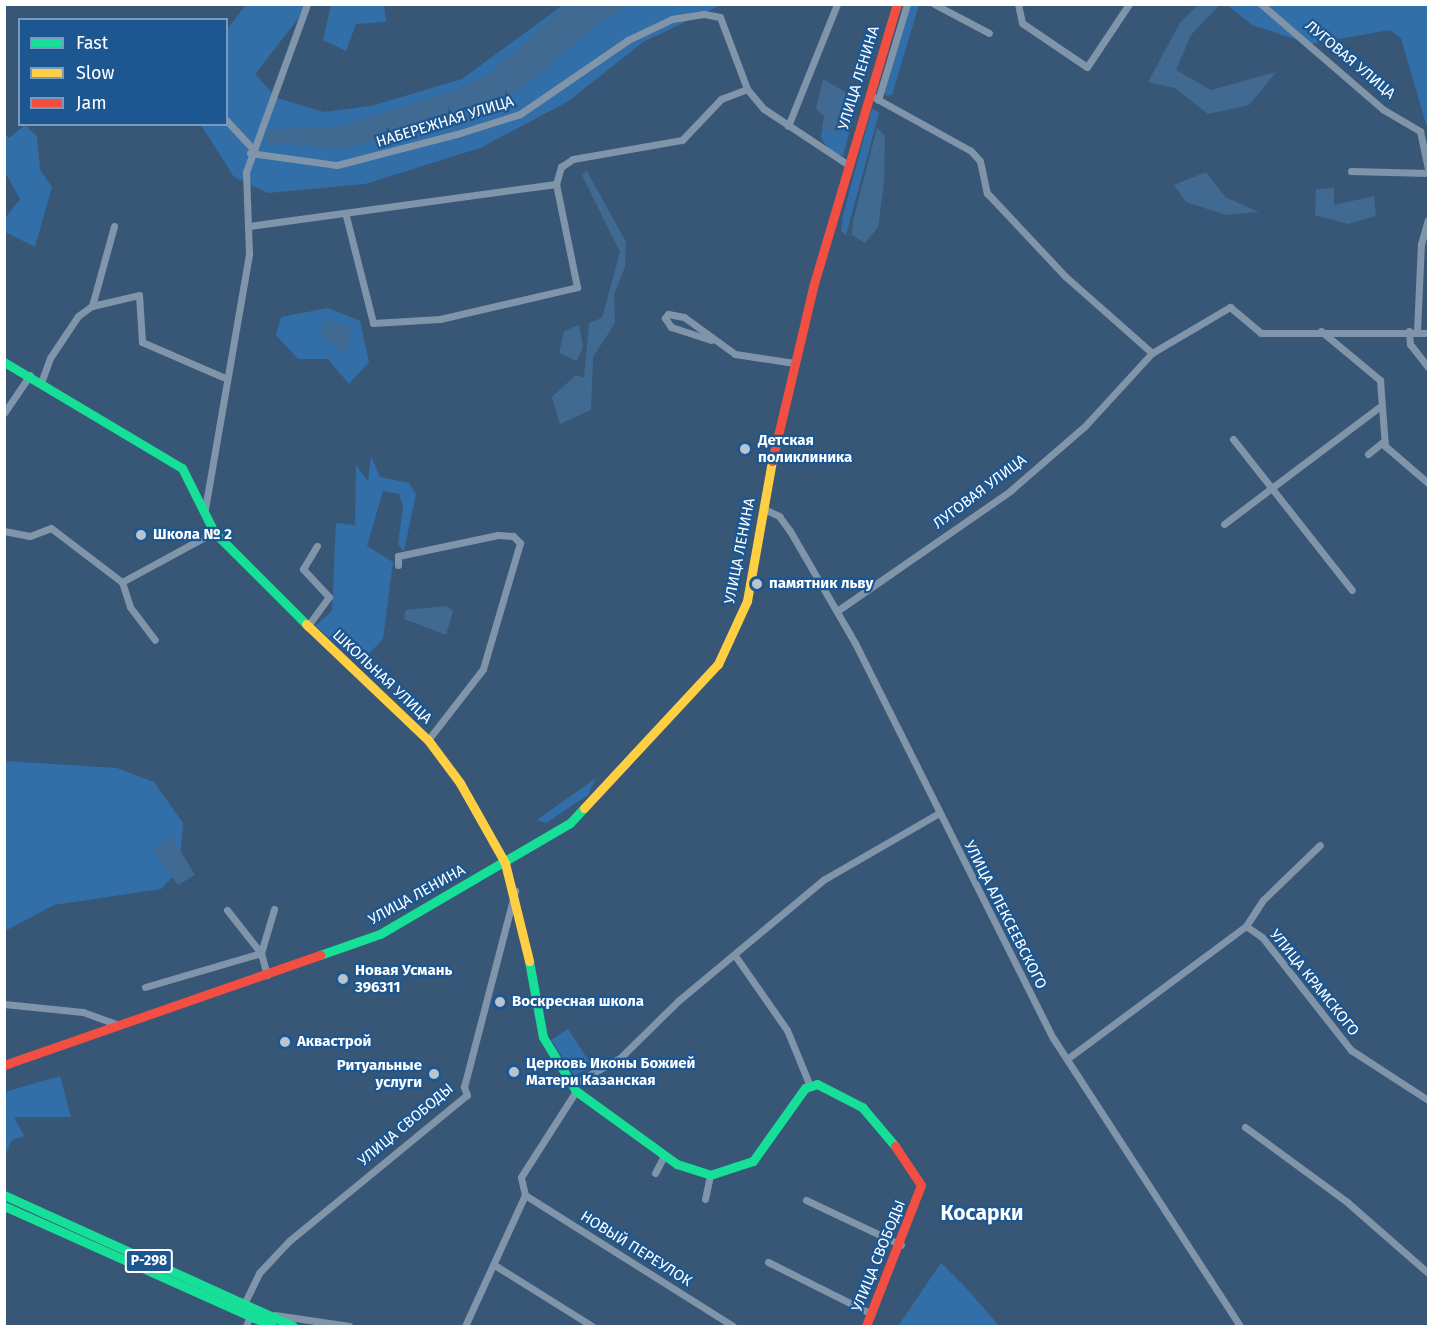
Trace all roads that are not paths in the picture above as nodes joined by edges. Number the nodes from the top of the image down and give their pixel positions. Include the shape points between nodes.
1 (307, 4) edge
2 (837, 4) edge
3 (897, 4) edge
4 (907, 4) edge
5 (934, 4) edge
6 (1018, 4) edge
7 (1129, 4) edge
8 (1261, 4) edge
9 (989, 33) dead end
10 (747, 89) junction
11 (874, 98) junction
12 (228, 122) edge
13 (788, 126) junction
14 (251, 151) junction
15 (849, 166) junction
16 (1351, 171) dead end
17 (1428, 171) edge
18 (556, 184) junction
19 (346, 216) junction
20 (1428, 220) edge
21 (114, 226) dead end
22 (249, 226) junction
23 (92, 306) junction
24 (1320, 331) junction
25 (1413, 331) junction
26 (1428, 333) edge
27 (711, 340) junction
28 (1152, 353) junction
29 (4, 362) edge
30 (794, 363) junction
31 (1428, 367) edge
32 (30, 375) junction
33 (223, 377) junction
34 (42, 380) junction
35 (1379, 407) junction
36 (4, 413) edge
37 (1233, 439) dead end
38 (1384, 441) junction
39 (1368, 454) dead end
40 (1428, 483) edge
41 (1275, 488) junction
42 (205, 509) junction
43 (764, 509) junction
44 (1224, 524) dead end
45 (4, 531) edge
46 (214, 531) junction
47 (317, 546) dead end
48 (398, 565) dead end
49 (122, 582) junction
50 (1352, 590) dead end
51 (837, 611) junction
52 (307, 627) junction
53 (155, 640) dead end
54 (428, 740) junction
55 (939, 813) junction
56 (1320, 845) dead end
57 (505, 863) junction
58 (515, 891) junction
59 (274, 909) dead end
60 (227, 910) dead end
61 (1246, 926) junction
62 (261, 953) junction
63 (736, 957) junction
64 (267, 975) junction
65 (146, 987) dead end
66 (4, 1004) edge
67 (118, 1025) junction
68 (1067, 1059) junction
69 (4, 1065) edge
70 (810, 1086) junction
71 (574, 1088) junction
72 (1428, 1100) edge
73 (1245, 1127) dead end
74 (664, 1156) junction
75 (655, 1173) dead end
76 (710, 1175) junction
77 (525, 1194) junction
78 (4, 1195) edge
79 (705, 1199) dead end
80 (806, 1200) dead end
81 (4, 1206) edge
82 (901, 1245) junction
83 (768, 1262) dead end
84 (496, 1266) junction
85 (1428, 1273) edge
86 (244, 1304) junction
87 (872, 1314) junction
88 (250, 1316) junction
89 (270, 1316) junction
90 (246, 1326) edge
91 (272, 1326) edge
92 (293, 1326) edge
93 (349, 1326) edge
94 (465, 1326) edge
95 (592, 1326) edge
96 (733, 1326) edge
97 (866, 1326) edge
98 (1240, 1326) edge

1 - 14 street
2 - 13 street
3 - 11 main road, УЛИЦА ЛЕНИНА
4 - 11 street
5 - 9 street
6 - 7 street via 1022,23 1087,67
8 - 17 street, ЛУГОВАЯ УЛИЦА via 1384,110 1415,126
10 - 13 street, НАБЕРЕЖНАЯ УЛИЦА
10 - 14 street, НАБЕРЕЖНАЯ УЛИЦА via 720,17 704,14 672,19 628,40 520,114 457,134 337,165
10 - 18 street via 721,99 682,140 573,159 561,166
11 - 15 main road, УЛИЦА ЛЕНИНА
11 - 28 street via 971,151 980,161 987,193 1065,277
12 - 14 street
13 - 15 street, НАБЕРЕЖНАЯ УЛИЦА
14 - 22 street via 245,192
15 - 30 main road, УЛИЦА ЛЕНИНА
16 - 17 street, ЛУГОВАЯ УЛИЦА
18 - 19 street
18 - 19 street via 577,287 440,319 373,323
19 - 22 street
20 - 25 street via 1420,243
21 - 23 street
22 - 33 street via 249,254
23 - 33 street via 139,295 142,342
23 - 34 street via 71,325
24 - 25 street, ЛУГОВАЯ УЛИЦА
24 - 28 street, ЛУГОВАЯ УЛИЦА via 1261,333 1230,307
24 - 35 street via 1380,380
25 - 26 street, ЛУГОВАЯ УЛИЦА
25 - 31 street via 1410,344
27 - 27 street via 684,317 668,314 665,318 671,327
27 - 30 street via 735,354
28 - 51 street, ЛУГОВАЯ УЛИЦА via 1085,426 1010,491
29 - 32 main road, ШКОЛЬНАЯ УЛИЦА
30 - 43 main road, УЛИЦА ЛЕНИНА
32 - 34 main road, ШКОЛЬНАЯ УЛИЦА
32 - 36 street
33 - 42 street
34 - 42 main road, ШКОЛЬНАЯ УЛИЦА via 182,468
35 - 38 street
35 - 41 street
37 - 41 street
38 - 39 street
38 - 40 street
41 - 44 street
41 - 50 street
42 - 46 main road, ШКОЛЬНАЯ УЛИЦА
43 - 51 street, УЛИЦА АЛЕКСЕЕВСКОГО via 784,524
43 - 57 main road, УЛИЦА ЛЕНИНА via 747,601 718,664 606,791 570,823
45 - 49 street via 30,536 51,528
46 - 49 street
46 - 52 main road, ШКОЛЬНАЯ УЛИЦА
47 - 52 street via 303,569 329,597
48 - 54 street via 398,556 498,535 513,536 520,543 483,669
49 - 53 street via 130,607
51 - 55 street, УЛИЦА АЛЕКСЕЕВСКОГО
52 - 54 main road, ШКОЛЬНАЯ УЛИЦА
54 - 57 main road, ШКОЛЬНАЯ УЛИЦА via 460,783
55 - 63 street via 823,880
55 - 68 street, УЛИЦА АЛЕКСЕЕВСКОГО
56 - 61 street via 1263,900
57 - 58 main road
57 - 64 main road, УЛИЦА ЛЕНИНА via 380,934
58 - 71 main road via 543,1037
58 - 86 street, УЛИЦА СВОБОДЫ via 467,1095 289,1241 259,1274
59 - 62 street
60 - 62 street
61 - 68 street
61 - 72 street, УЛИЦА КРАМСКОГО via 1262,937 1351,1050
62 - 64 street
62 - 65 street
63 - 70 street via 787,1030
63 - 71 street via 678,1001 620,1058
64 - 67 main road, УЛИЦА ЛЕНИНА
66 - 67 street via 83,1012
67 - 69 main road, УЛИЦА ЛЕНИНА
68 - 98 street, УЛИЦА АЛЕКСЕЕВСКОГО
70 - 76 main road via 753,1161
70 - 82 main road, УЛИЦА СВОБОДЫ via 817,1084 862,1107 887,1134 921,1185
71 - 74 main road
71 - 77 street via 521,1177
73 - 85 street via 1347,1202
74 - 75 street
74 - 76 main road
76 - 79 street
77 - 84 street
77 - 96 street, НОВЫЙ ПЕРЕУЛОК
78 - 86 main road, Р-298
80 - 82 street
81 - 88 main road, Р-298
82 - 87 main road, УЛИЦА СВОБОДЫ
83 - 87 street
84 - 94 street
84 - 95 street
86 - 89 main road, Р-298
87 - 97 main road, УЛИЦА СВОБОДЫ
88 - 90 street
88 - 91 main road, Р-298
89 - 92 main road, Р-298
89 - 93 street

